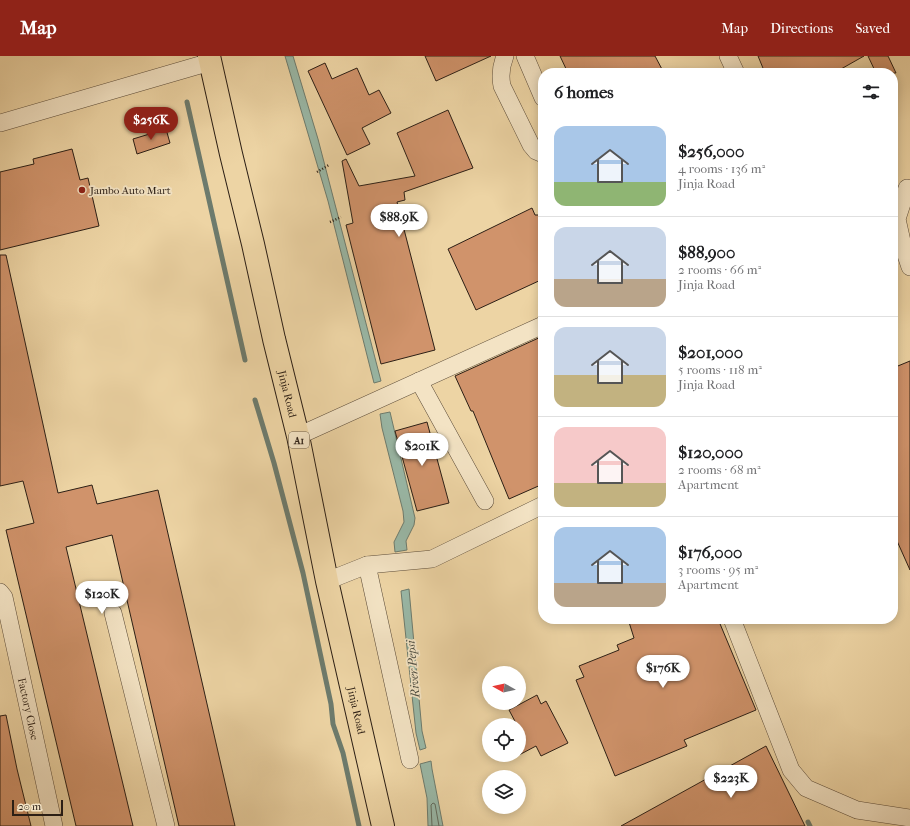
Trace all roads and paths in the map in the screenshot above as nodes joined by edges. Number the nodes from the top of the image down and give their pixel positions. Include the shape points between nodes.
1 (505, 56) edge
2 (525, 56) edge
3 (728, 56) edge
4 (210, 59) edge
5 (734, 68) edge
6 (538, 86) edge
7 (0, 123) edge
8 (538, 152) edge
9 (328, 165) dead end
10 (317, 172) dead end
11 (903, 187) edge
12 (898, 214) edge
13 (341, 217) dead end
14 (330, 222) dead end
15 (898, 224) edge
16 (910, 267) edge
17 (538, 327) edge
18 (419, 381) junction
19 (298, 436) junction
20 (484, 501) dead end
21 (538, 507) edge
22 (367, 565) junction
23 (327, 581) junction
24 (0, 592) edge
25 (113, 613) dead end
26 (734, 624) edge
27 (410, 760) dead end
28 (910, 818) edge
29 (54, 826) edge
30 (166, 826) edge
31 (383, 826) edge

1 - 8 lane via 501,71 502,86 531,145
2 - 6 lane
3 - 5 lane
4 - 7 lane
4 - 19 highway, Jinja Road / A1
9 - 10 path
11 - 12 lane
13 - 14 path
15 - 16 lane
17 - 18 lane
18 - 19 lane
18 - 20 lane
19 - 23 highway, Jinja Road / A1
21 - 22 lane via 432,559
22 - 23 lane
22 - 27 lane
23 - 31 highway, Jinja Road / A1
24 - 29 lane, Factory Close via 4,597
25 - 30 lane
26 - 28 lane via 791,770 806,788 857,810

